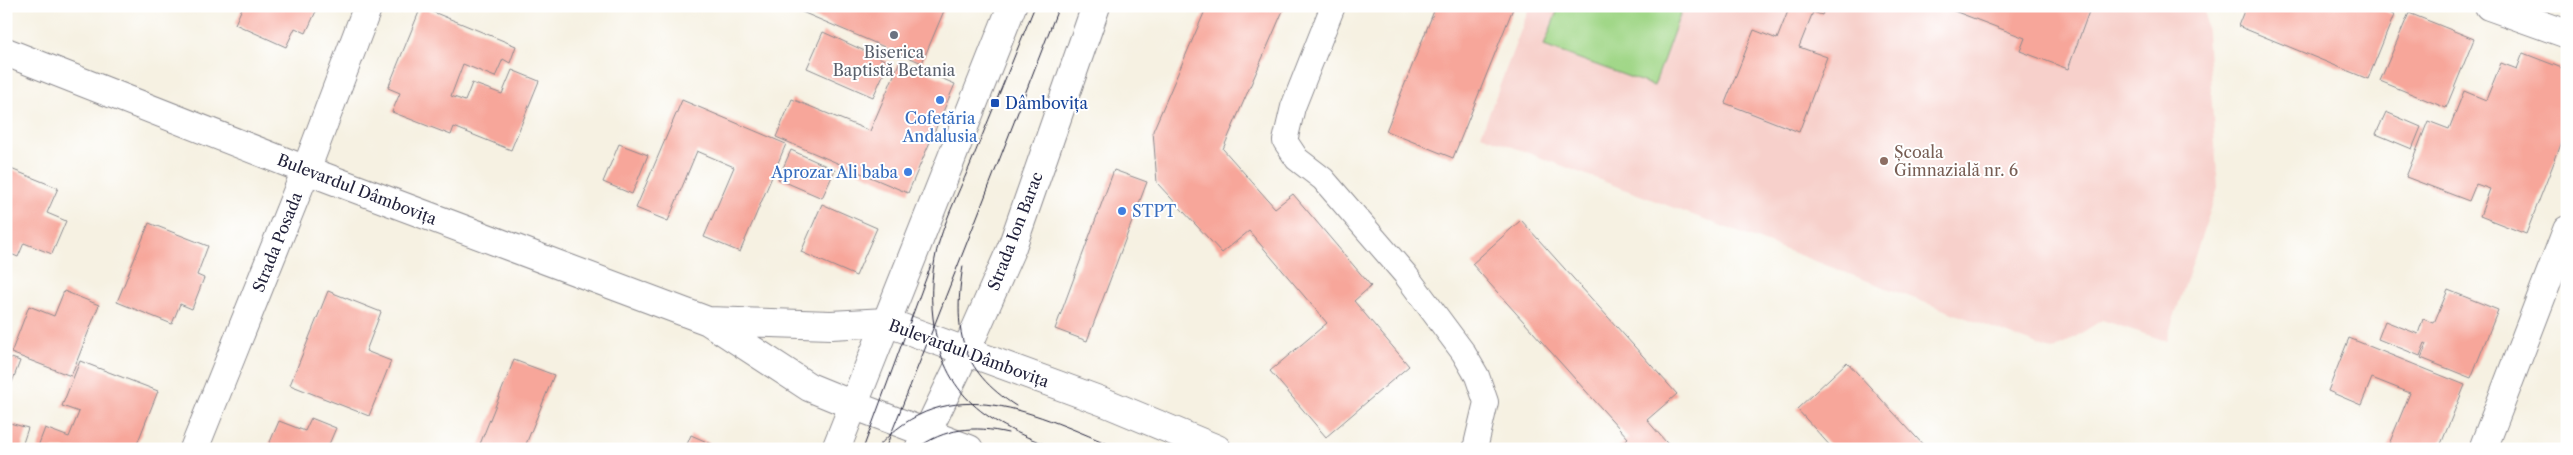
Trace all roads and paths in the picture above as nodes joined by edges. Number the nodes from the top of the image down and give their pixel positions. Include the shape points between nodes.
1 (368, 6) edge
2 (1012, 6) edge
3 (1096, 6) edge
4 (1333, 6) edge
5 (2488, 6) edge
6 (2567, 34) edge
7 (6, 52) edge
8 (306, 170) junction
9 (2567, 230) edge
10 (708, 321) junction
11 (886, 322) junction
12 (966, 351) junction
13 (853, 404) junction
14 (923, 441) edge
15 (194, 449) edge
16 (836, 449) edge
17 (969, 449) edge
18 (1217, 449) edge
19 (1475, 449) edge
20 (2483, 449) edge

1 - 8 street, Strada Posada
2 - 11 street
3 - 12 street, Strada Ion Barac via 1012,247
4 - 19 lane via 1293,107 1285,141 1297,159 1323,179 1405,274 1463,352 1486,402
5 - 6 street
7 - 8 street, Bulevardul Dâmbovița
8 - 10 street, Bulevardul Dâmbovița
8 - 15 street, Strada Posada
9 - 20 street
10 - 11 street, Bulevardul Dâmbovița via 831,325
10 - 13 street, Bulevardul Dâmbovița via 809,388
11 - 12 street, Bulevardul Dâmbovița
11 - 13 street
12 - 14 street, Strada Ion Barac
12 - 18 street, Bulevardul Dâmbovița via 1104,402
13 - 14 street, Bulevardul Dâmbovița
13 - 16 street
14 - 17 street, Bulevardul Dâmbovița

